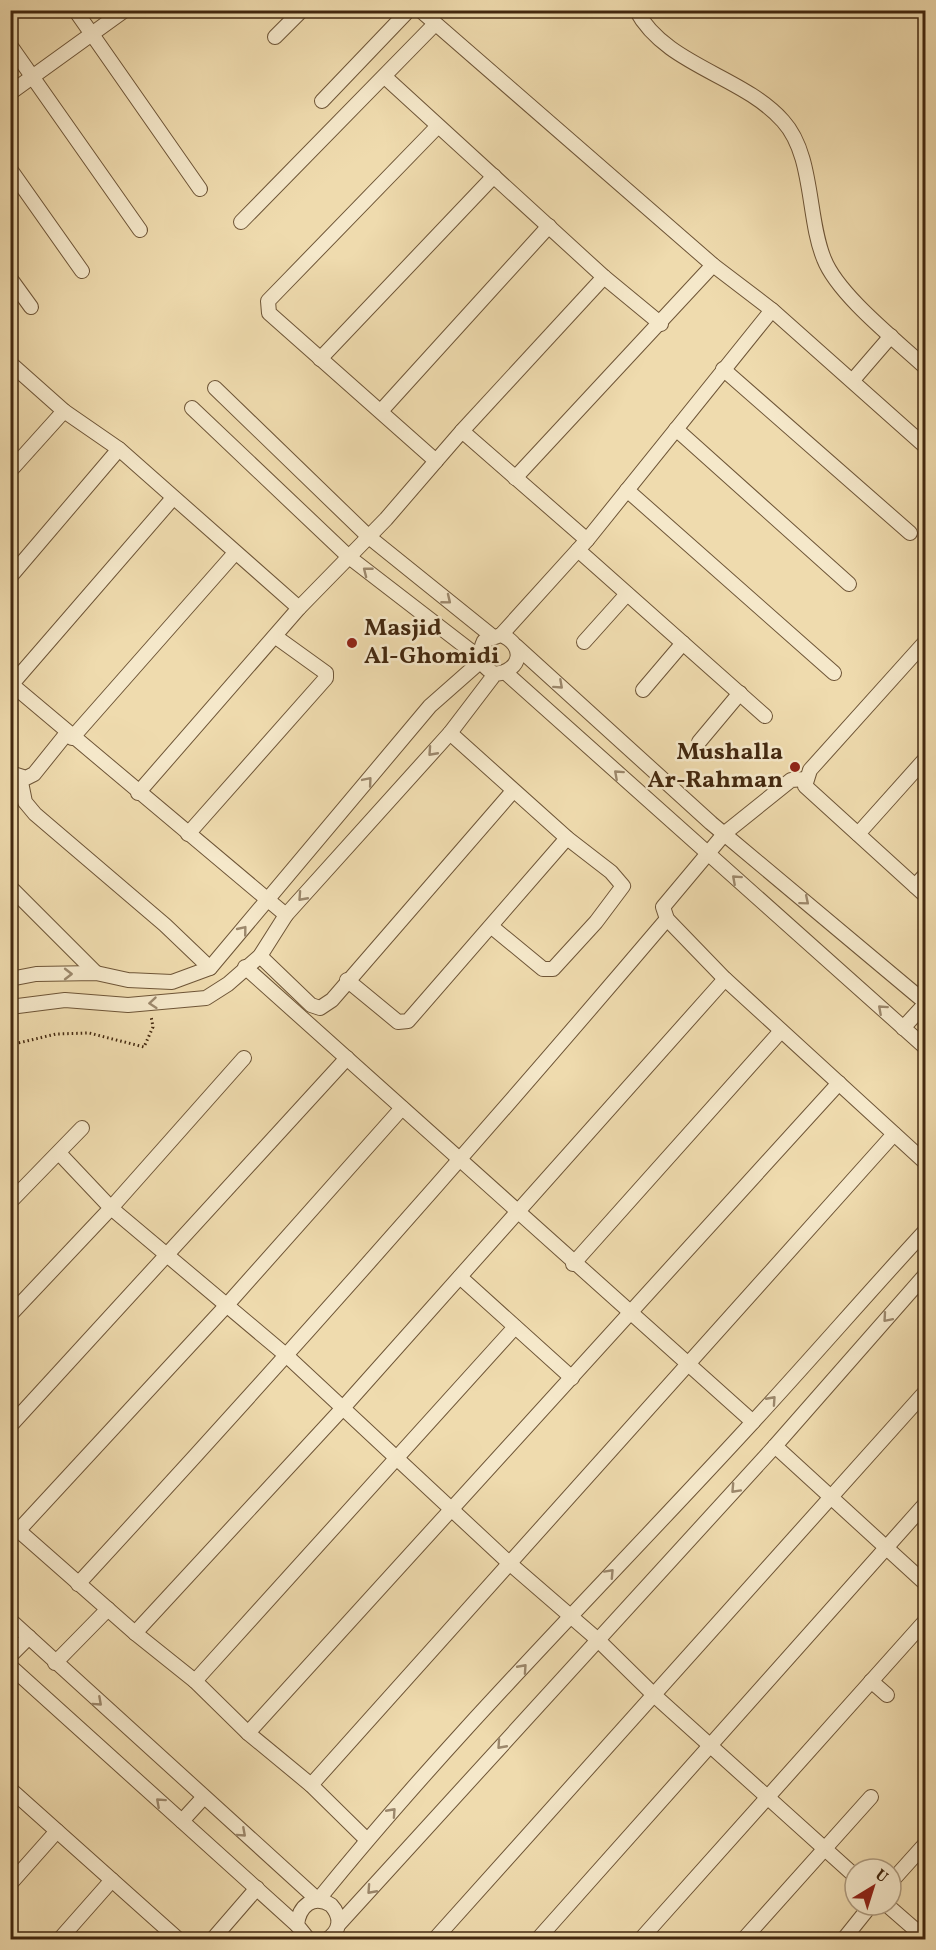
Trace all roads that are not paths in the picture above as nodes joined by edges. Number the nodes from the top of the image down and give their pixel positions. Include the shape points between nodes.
1 (75, 10) edge
2 (125, 10) edge
3 (302, 10) edge
4 (409, 10) edge
5 (420, 10) edge
6 (636, 10) edge
7 (434, 25) junction
8 (92, 35) junction
9 (275, 37) dead end
10 (10, 45) edge
11 (385, 76) junction
12 (33, 77) junction
13 (10, 93) edge
14 (322, 101) dead end
15 (437, 127) junction
16 (10, 169) edge
17 (494, 176) junction
18 (200, 189) dead end
19 (242, 222) dead end
20 (549, 225) junction
21 (140, 230) dead end
22 (713, 265) junction
23 (82, 271) dead end
24 (604, 277) junction
25 (10, 278) edge
26 (31, 307) dead end
27 (772, 310) junction
28 (661, 324) junction
29 (891, 336) junction
30 (320, 359) junction
31 (10, 363) edge
32 (926, 368) edge
33 (723, 369) junction
34 (853, 381) junction
35 (215, 388) dead end
36 (192, 408) dead end
37 (64, 411) junction
38 (381, 411) junction
39 (676, 429) junction
40 (462, 430) junction
41 (926, 447) edge
42 (119, 449) junction
43 (436, 461) junction
44 (11, 470) edge
45 (515, 478) junction
46 (627, 490) junction
47 (173, 498) junction
48 (910, 533) dead end
49 (369, 537) junction
50 (582, 545) junction
51 (235, 553) junction
52 (349, 557) junction
53 (413, 573) junction
54 (10, 577) edge
55 (849, 584) dead end
56 (396, 594) junction
57 (627, 594) junction
58 (299, 608) junction
59 (496, 636) junction
60 (276, 637) junction
61 (926, 641) edge
62 (584, 642) dead end
63 (683, 643) junction
64 (516, 646) junction
65 (480, 660) junction
66 (501, 673) junction
67 (834, 673) dead end
68 (11, 684) edge
69 (643, 690) dead end
70 (740, 693) junction
71 (765, 716) dead end
72 (450, 733) junction
73 (69, 736) junction
74 (699, 742) dead end
75 (926, 758) edge
76 (15, 775) edge
77 (806, 779) junction
78 (513, 790) junction
79 (138, 793) junction
80 (725, 833) junction
81 (188, 834) junction
82 (858, 834) junction
83 (567, 838) junction
84 (708, 854) junction
85 (926, 874) edge
86 (915, 886) junction
87 (10, 887) edge
88 (926, 896) edge
89 (268, 901) junction
90 (286, 915) junction
91 (668, 920) junction
92 (492, 927) junction
93 (260, 956) junction
94 (245, 967) junction
95 (210, 968) junction
96 (96, 973) junction
97 (10, 979) edge
98 (724, 979) junction
99 (347, 980) junction
100 (926, 1003) edge
101 (13, 1004) edge
102 (903, 1028) junction
103 (781, 1031) junction
104 (926, 1048) edge
105 (244, 1058) dead end
106 (347, 1058) junction
107 (839, 1083) junction
108 (402, 1108) junction
109 (82, 1128) dead end
110 (894, 1134) junction
111 (59, 1154) junction
112 (460, 1162) junction
113 (926, 1163) edge
114 (10, 1202) edge
115 (111, 1208) junction
116 (516, 1212) junction
117 (926, 1230) edge
118 (167, 1257) junction
119 (573, 1264) junction
120 (926, 1274) edge
121 (460, 1277) junction
122 (226, 1306) junction
123 (630, 1315) junction
124 (10, 1316) edge
125 (515, 1327) junction
126 (287, 1356) junction
127 (686, 1365) junction
128 (572, 1378) junction
129 (926, 1391) edge
130 (342, 1409) junction
131 (753, 1422) junction
132 (10, 1426) edge
133 (775, 1446) junction
134 (395, 1458) junction
135 (829, 1496) junction
136 (926, 1503) edge
137 (453, 1508) junction
138 (14, 1527) edge
139 (885, 1547) junction
140 (508, 1562) junction
141 (78, 1584) junction
142 (926, 1584) edge
143 (108, 1609) junction
144 (570, 1616) junction
145 (10, 1620) edge
146 (926, 1620) edge
147 (135, 1633) junction
148 (914, 1633) junction
149 (28, 1637) junction
150 (597, 1639) junction
151 (926, 1643) edge
152 (10, 1656) edge
153 (55, 1662) junction
154 (10, 1666) edge
155 (195, 1681) junction
156 (871, 1681) junction
157 (654, 1695) junction
158 (887, 1695) dead end
159 (248, 1733) junction
160 (711, 1746) junction
161 (311, 1785) junction
162 (10, 1789) edge
163 (768, 1797) junction
164 (871, 1797) dead end
165 (203, 1798) junction
166 (182, 1821) junction
167 (57, 1831) junction
168 (367, 1840) junction
169 (926, 1843) edge
170 (825, 1848) junction
171 (843, 1865) edge
172 (903, 1869) edge
173 (112, 1880) junction
174 (10, 1884) edge
175 (256, 1888) junction
176 (318, 1900) junction
177 (861, 1917) edge
178 (901, 1917) edge
179 (339, 1924) junction
180 (297, 1925) junction
181 (171, 1937) edge
182 (926, 1939) edge
183 (59, 1940) edge
184 (212, 1940) edge
185 (309, 1940) edge
186 (326, 1940) edge
187 (434, 1940) edge
188 (537, 1940) edge
189 (640, 1940) edge
190 (743, 1940) edge
191 (843, 1940) edge

1 - 8 street
2 - 8 street
3 - 9 street
4 - 14 street
5 - 7 street
6 - 29 street via 646,28 669,47 757,98 784,122 796,142 824,260 856,303
7 - 11 street
7 - 22 street
8 - 12 street
8 - 18 street
10 - 12 street
11 - 15 street
11 - 19 street
12 - 13 street
12 - 21 street
15 - 17 street
15 - 30 street via 268,301 268,313
16 - 23 street
17 - 20 street
17 - 30 street
20 - 24 street
20 - 38 street
22 - 27 street
22 - 28 street
24 - 28 street
24 - 40 street
25 - 26 street
27 - 33 street
27 - 34 street
28 - 45 street
29 - 32 street
29 - 34 street
30 - 38 street
31 - 37 street
33 - 39 street
33 - 48 street
34 - 41 street
35 - 49 street
36 - 52 street
37 - 42 street
37 - 44 street
38 - 43 street
39 - 46 street
39 - 55 street
40 - 43 street
40 - 45 street
42 - 47 street
42 - 54 street
43 - 49 street
45 - 50 street
46 - 50 street
46 - 67 street
47 - 51 street
47 - 68 street
49 - 52 street
49 - 53 street
50 - 57 street
50 - 59 street
51 - 58 street
51 - 73 street
56 -> 52 street
52 - 58 street
53 - 56 street
53 -> 59 street
56 - 65 street
57 - 62 street
57 - 63 street
58 - 60 street
59 - 64 street via 510,638
59 - 65 street via 484,641
60 - 79 street
60 - 81 street via 320,666 326,678
61 - 77 street
63 - 69 street
63 - 70 street
64 - 66 street via 514,666
64 -> 80 street
65 - 66 street via 486,669
89 -> 65 street via 430,706
66 - 72 street
84 -> 66 street
68 - 73 street
70 - 71 street
70 - 74 street
72 - 78 street
72 -> 90 street
73 - 76 street via 34,774
73 - 79 street
75 - 82 street
76 - 95 street via 35,814
77 - 80 street via 791,780
77 - 82 street via 805,786
78 - 83 street
78 - 99 street
79 - 81 street
80 - 84 street
80 -> 100 street
81 - 89 street
82 - 86 street
83 - 92 street
83 - 92 street via 623,886 596,922 553,969 547,970
84 - 91 street via 663,907
102 -> 84 street
85 - 86 street
86 - 88 street
87 - 96 street
89 - 90 street
95 -> 89 street
90 - 93 street
91 - 98 street
91 - 112 street
92 - 99 street via 404,1024
93 - 94 street
93 - 99 street via 315,1007 332,1000
94 -> 101 street via 206,998 128,1005 65,1000
94 - 106 street
95 - 96 street via 172,982 128,980
97 -> 96 street via 36,974
98 - 103 street
98 - 116 street
100 - 102 street
102 - 104 street
103 - 107 street
103 - 119 street
105 - 115 street
106 - 108 street
106 - 118 street
107 - 110 street
107 - 123 street
108 - 112 street
108 - 122 street
109 - 111 street
110 - 113 street
110 - 127 street
111 - 114 street
111 - 115 street
112 - 116 street
112 - 126 street
115 - 118 street
115 - 124 street
116 - 119 street
116 - 121 street
131 -> 117 street
118 - 122 street
118 - 132 street
119 - 123 street
120 -> 133 street
121 - 125 street
121 - 130 street
122 - 126 street
122 - 138 street
123 - 127 street
123 - 128 street
125 - 128 street
125 - 134 street
126 - 130 street
126 - 141 street
127 - 131 street
127 - 140 street
128 - 137 street
129 - 135 street
130 - 134 street
130 - 147 street
144 -> 131 street
133 - 135 street
133 -> 150 street
134 - 137 street
134 - 155 street
135 - 139 street
135 - 157 street
136 - 139 street
137 - 140 street
137 - 159 street
138 - 141 street
139 - 142 street
139 - 160 street
140 - 144 street
140 - 161 street
141 - 143 street
143 - 147 street
143 - 153 street
144 - 150 street
168 -> 144 street
145 - 149 street
146 - 148 street
147 - 155 street
148 - 151 street
148 - 156 street
149 - 152 street
149 - 153 street
150 - 157 street
150 -> 179 street
153 -> 165 street
166 -> 154 street
155 - 159 street
156 - 158 street
156 - 163 street
157 - 160 street
157 - 187 street
159 - 161 street
160 - 163 street
160 - 188 street
161 - 168 street
162 - 167 street
163 - 170 street
163 - 189 street
164 - 170 street
165 - 166 street
165 -> 176 street
166 - 175 street
167 - 173 street
167 - 174 street
168 - 176 street
169 - 172 street
170 - 171 street
170 - 190 street
173 - 181 street
173 - 183 street
175 - 180 street
175 - 184 street
176 - 179 street via 332,1905
176 - 180 street via 301,1910
177 - 191 street
178 - 182 street
179 - 186 street
180 - 185 street

